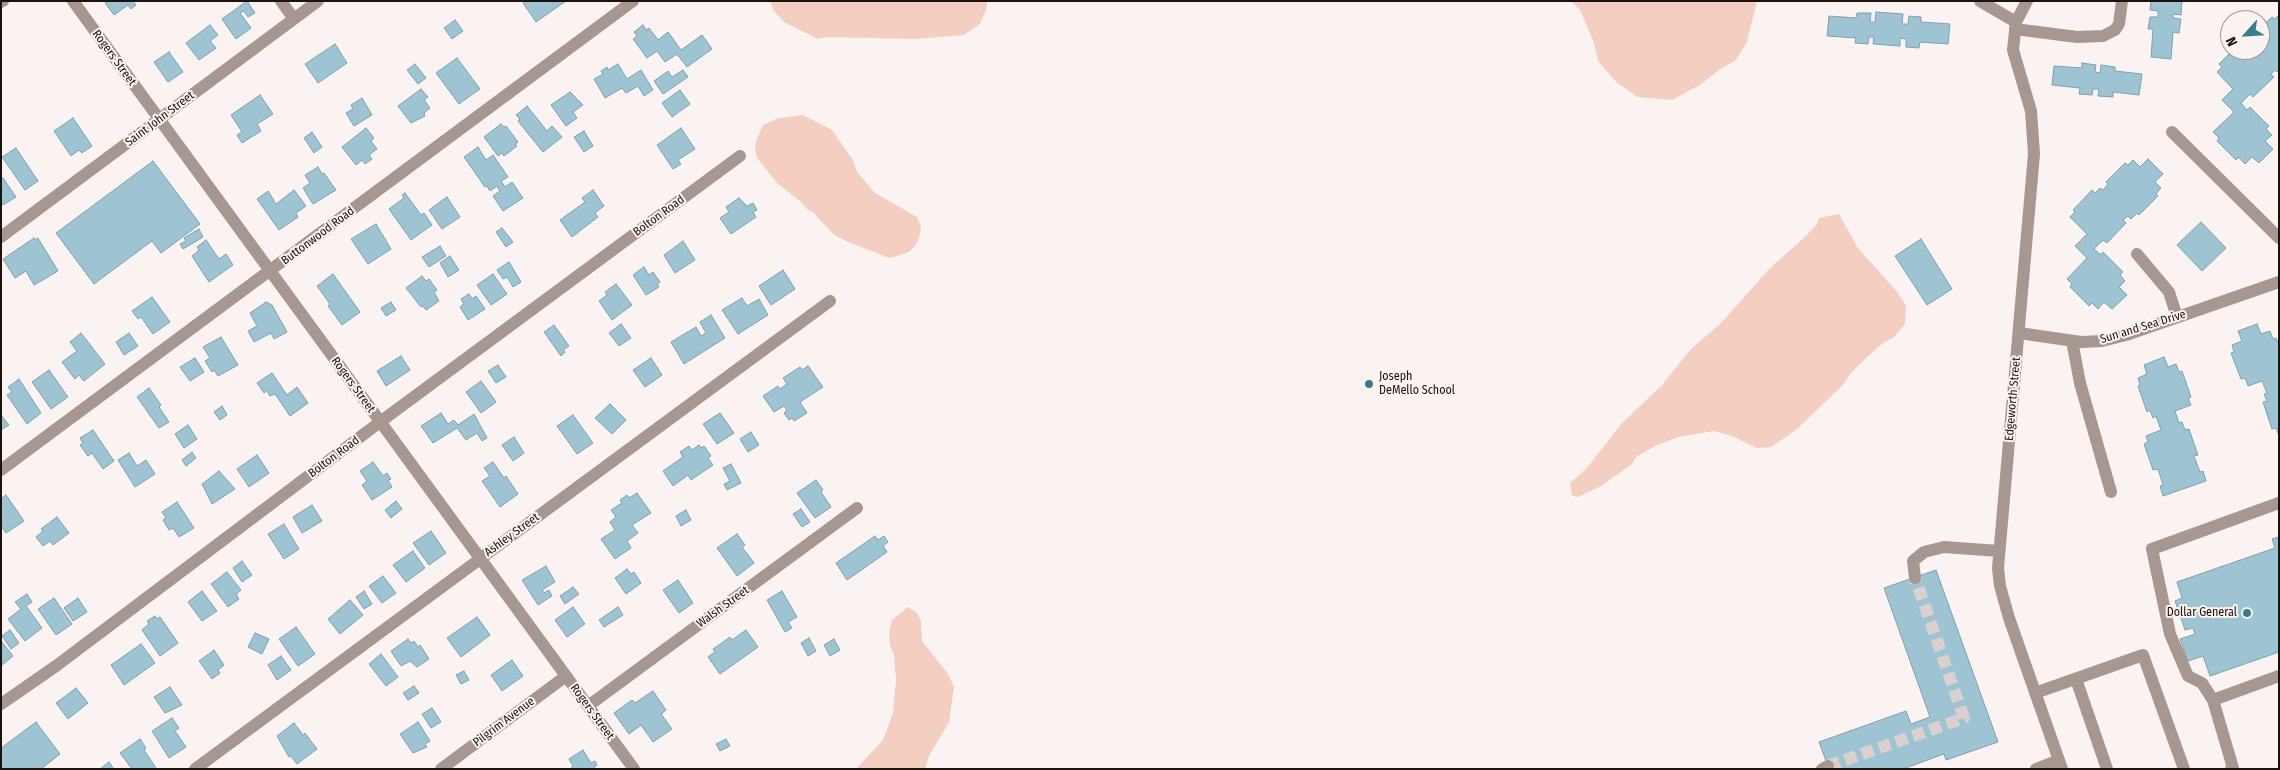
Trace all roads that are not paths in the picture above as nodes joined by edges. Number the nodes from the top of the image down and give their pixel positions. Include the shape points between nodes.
1 (281, 1) edge
2 (318, 1) edge
3 (633, 1) edge
4 (1980, 1) edge
5 (2027, 1) edge
6 (2122, 1) edge
7 (74, 2) edge
8 (2001, 7) edge
9 (294, 20) junction
10 (2015, 25) junction
11 (160, 119) junction
12 (2172, 132) dead end
13 (740, 156) dead end
14 (1, 237) edge
15 (2279, 238) edge
16 (2137, 254) dead end
17 (270, 271) junction
18 (2279, 272) edge
19 (2279, 282) edge
20 (2264, 287) junction
21 (830, 301) dead end
22 (2177, 317) junction
23 (2019, 332) junction
24 (2072, 341) junction
25 (380, 422) junction
26 (1, 470) edge
27 (2111, 492) dead end
28 (2279, 503) edge
29 (858, 508) dead end
30 (1999, 551) junction
31 (480, 559) junction
32 (1915, 578) tunnel mouth
33 (566, 676) junction
34 (2279, 676) edge
35 (2076, 679) junction
36 (2035, 693) junction
37 (2213, 700) junction
38 (1, 704) edge
39 (588, 706) junction
40 (2060, 765) edge
41 (2233, 768) edge
42 (195, 769) edge
43 (441, 769) edge
44 (634, 769) edge
45 (2036, 769) edge
46 (2107, 769) edge
47 (2184, 769) edge

1 - 9 street
2 - 9 street, Saint John Street
3 - 17 street, Buttonwood Road
4 - 8 street
5 - 10 street
6 - 10 street via 2119,24 2103,36 2076,37
7 - 11 street, Rogers Street
8 - 10 street
9 - 11 street, Saint John Street
10 - 23 street, Edgeworth Street via 2013,50 2031,111 2034,154
11 - 14 street, Saint John Street
11 - 17 street, Rogers Street
12 - 15 street
13 - 25 street, Bolton Road
16 - 22 street via 2169,292
17 - 25 street, Rogers Street
17 - 26 street, Buttonwood Road
18 - 20 street, Sun and Sea Drive
19 - 20 street, Sun and Sea Drive
20 - 22 street, Sun and Sea Drive
21 - 31 street, Ashley Street
22 - 24 street, Sun and Sea Drive via 2102,341
23 - 24 street, Sun and Sea Drive
23 - 30 street, Edgeworth Street
24 - 27 street via 2080,383
25 - 31 street, Rogers Street
25 - 38 street, Bolton Road
28 - 37 street via 2152,549 2170,634 2188,676 2202,682
29 - 39 street, Walsh Street
30 - 32 street via 1944,547 1924,552 1913,561
30 - 36 street, Edgeworth Street via 1998,568 2004,602
31 - 33 street, Rogers Street
31 - 42 street, Ashley Street
33 - 39 street, Rogers Street
33 - 43 street, Pilgrim Avenue
34 - 37 street
35 - 36 street
35 - 46 street
35 - 47 street via 2143,655
36 - 40 street, Edgeworth Street
37 - 41 street
39 - 44 street, Rogers Street
40 - 45 street

